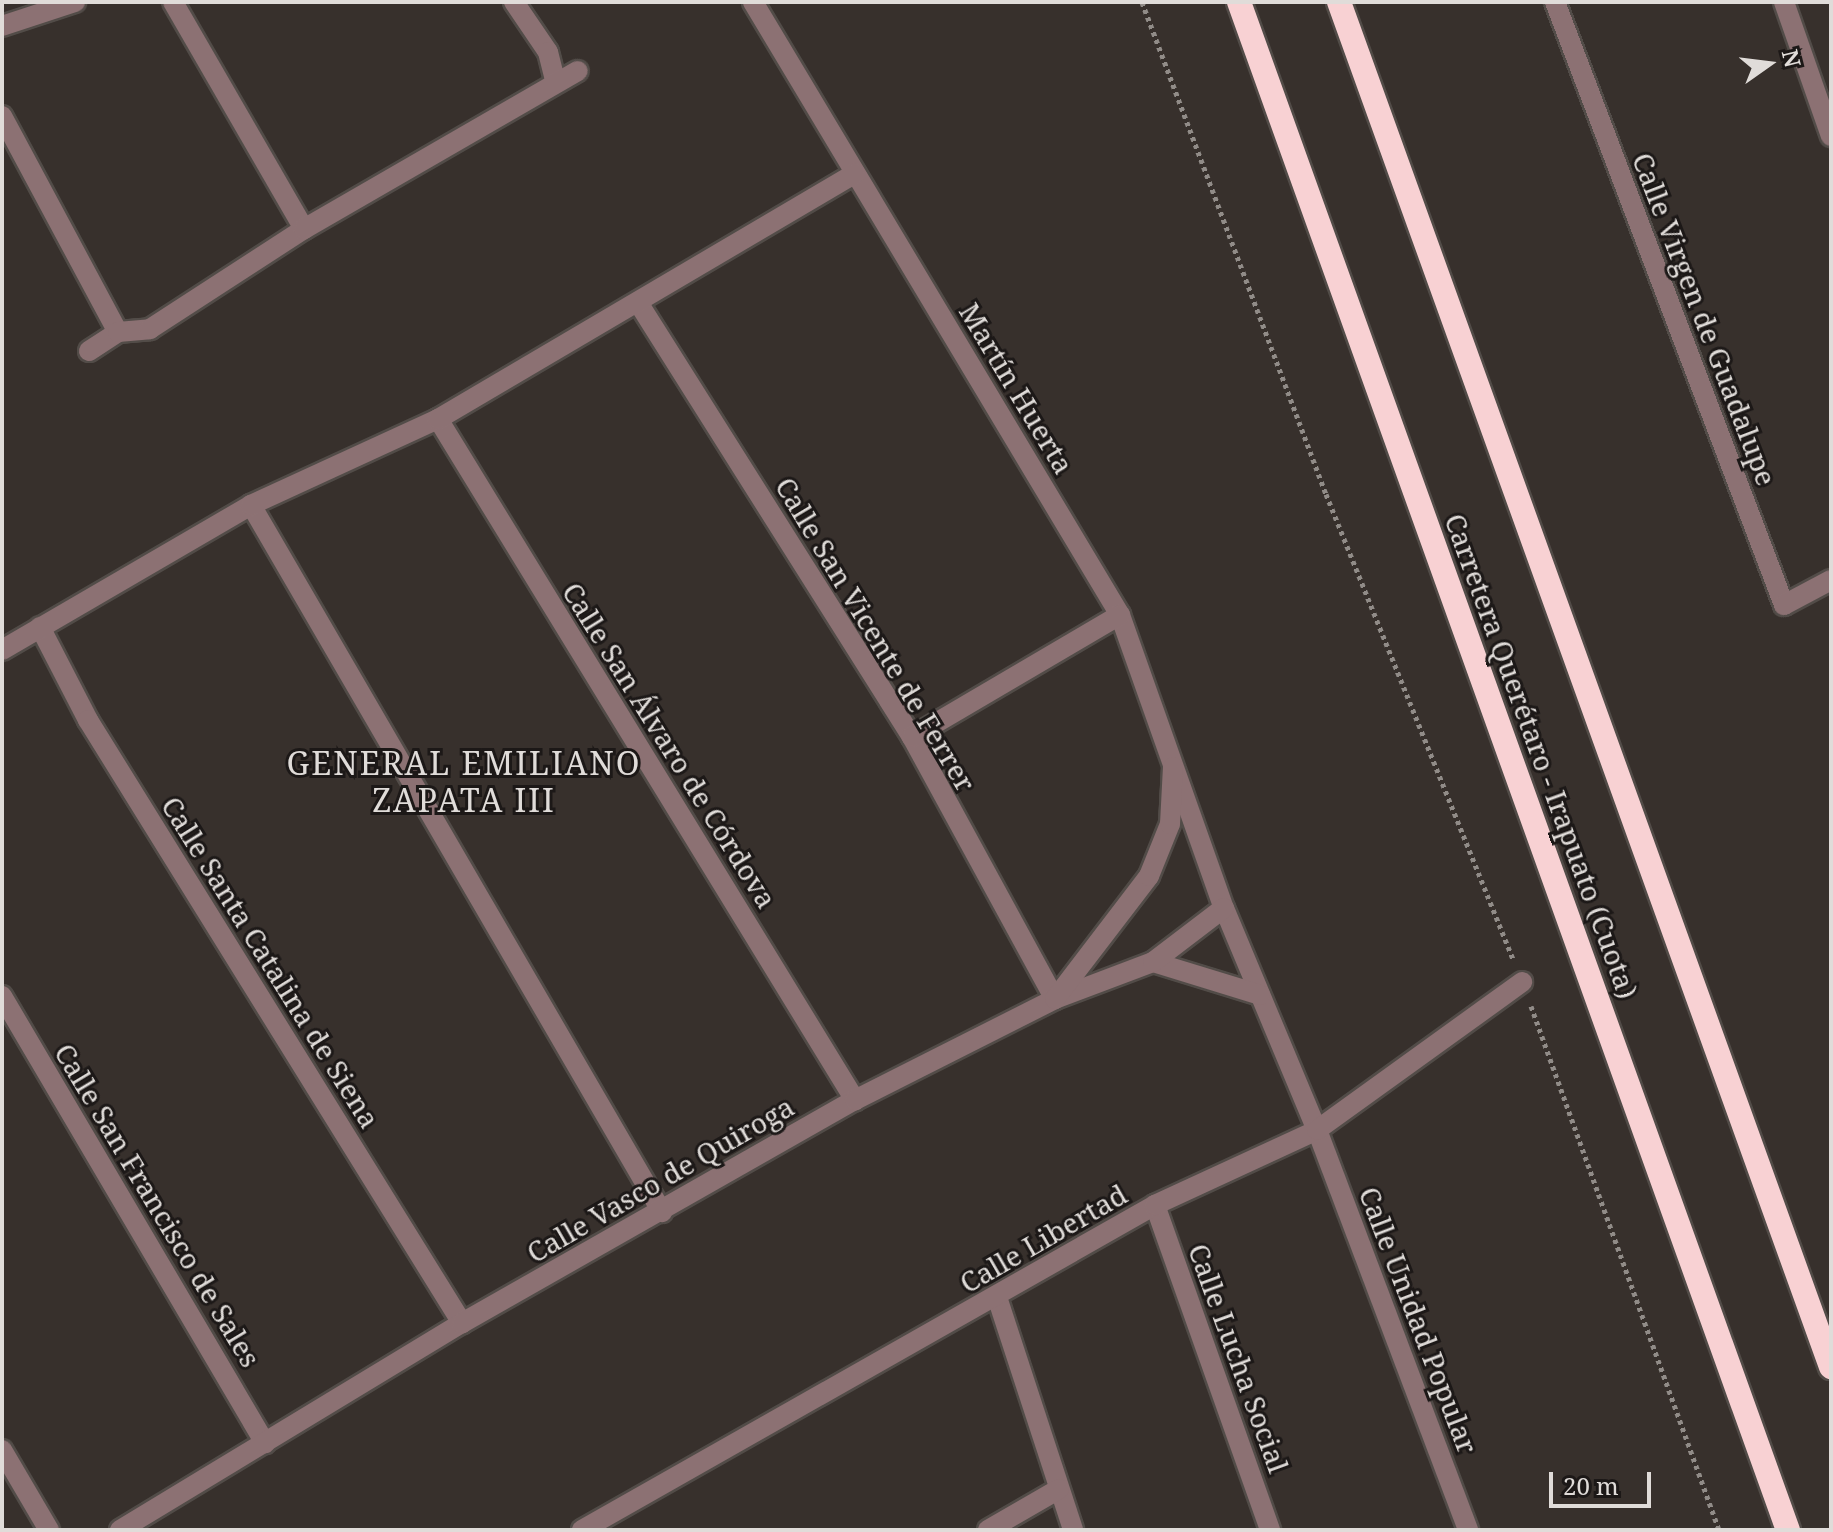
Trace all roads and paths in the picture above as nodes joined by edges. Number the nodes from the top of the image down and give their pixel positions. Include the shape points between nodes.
1 (75, 2) edge
2 (173, 2) edge
3 (514, 2) edge
4 (753, 2) edge
5 (1142, 2) edge
6 (1239, 2) edge
7 (1339, 2) edge
8 (1556, 2) edge
9 (1784, 2) edge
10 (2, 26) edge
11 (578, 71) dead end
12 (555, 80) junction
13 (2, 116) edge
14 (1831, 136) edge
15 (855, 173) junction
16 (304, 229) junction
17 (639, 304) junction
18 (118, 332) junction
19 (89, 351) dead end
20 (438, 419) junction
21 (251, 505) junction
22 (1831, 580) edge
23 (1120, 615) junction
24 (40, 627) junction
25 (2, 650) edge
26 (912, 737) junction
27 (1174, 755) junction
28 (1170, 824) joint
29 (1224, 908) junction
30 (1153, 962) junction
31 (1522, 982) junction
32 (1260, 995) junction
33 (2, 996) edge
34 (1055, 999) junction
35 (855, 1100) junction
36 (1317, 1130) junction
37 (1155, 1205) junction
38 (662, 1212) junction
39 (997, 1297) junction
40 (462, 1323) junction
41 (1831, 1367) edge
42 (265, 1443) junction
43 (2, 1450) edge
44 (1059, 1489) junction
45 (49, 1530) edge
46 (120, 1530) edge
47 (582, 1530) edge
48 (988, 1530) edge
49 (1073, 1530) edge
50 (1270, 1530) edge
51 (1468, 1530) edge
52 (1719, 1530) edge
53 (1788, 1530) edge

1 - 10 street
2 - 16 street
3 - 12 street via 548,52
4 - 15 street, Martín Huerta
5 - 31 path via 1326,494
6 - 53 highway, Carretera Querétaro - Irapuato (Cuota)
7 - 41 highway
8 - 22 street, Calle Virgen de Guadalupe via 1784,605
9 - 14 street
11 - 12 street
12 - 16 street
13 - 18 street
15 - 17 street
15 - 23 street, Martín Huerta
16 - 18 street via 150,329
17 - 20 street
17 - 26 street, Calle San Vicente de Ferrer
18 - 19 street
20 - 21 street
20 - 35 street, Calle San Álvaro de Córdova
21 - 24 street
21 - 38 street
23 - 26 street
23 - 27 street, Martín Huerta
24 - 25 street
24 - 40 street, Calle Santa Catalina de Siena via 88,720
26 - 34 street, Calle San Vicente de Ferrer
27 - 28 street, Martín Huerta
27 - 29 street, Calle Unidad Popular
28 - 34 street, Calle Vasco de Quiroga via 1149,876
29 - 30 street
29 - 32 street, Calle Unidad Popular
30 - 32 street
30 - 34 street
31 - 36 street, Calle Libertad
31 - 52 path
32 - 36 street, Calle Unidad Popular
33 - 42 street, Calle San Francisco de Sales
34 - 35 street, Calle Vasco de Quiroga
35 - 38 street, Calle Vasco de Quiroga
36 - 37 street, Calle Libertad
36 - 51 street, Calle Unidad Popular
37 - 39 street, Calle Libertad
37 - 50 street, Calle Lucha Social
38 - 40 street, Calle Vasco de Quiroga
39 - 44 street
39 - 47 street, Calle Libertad
40 - 42 street, Calle Vasco de Quiroga
42 - 46 street, Calle Vasco de Quiroga
43 - 45 street
44 - 48 street
44 - 49 street

